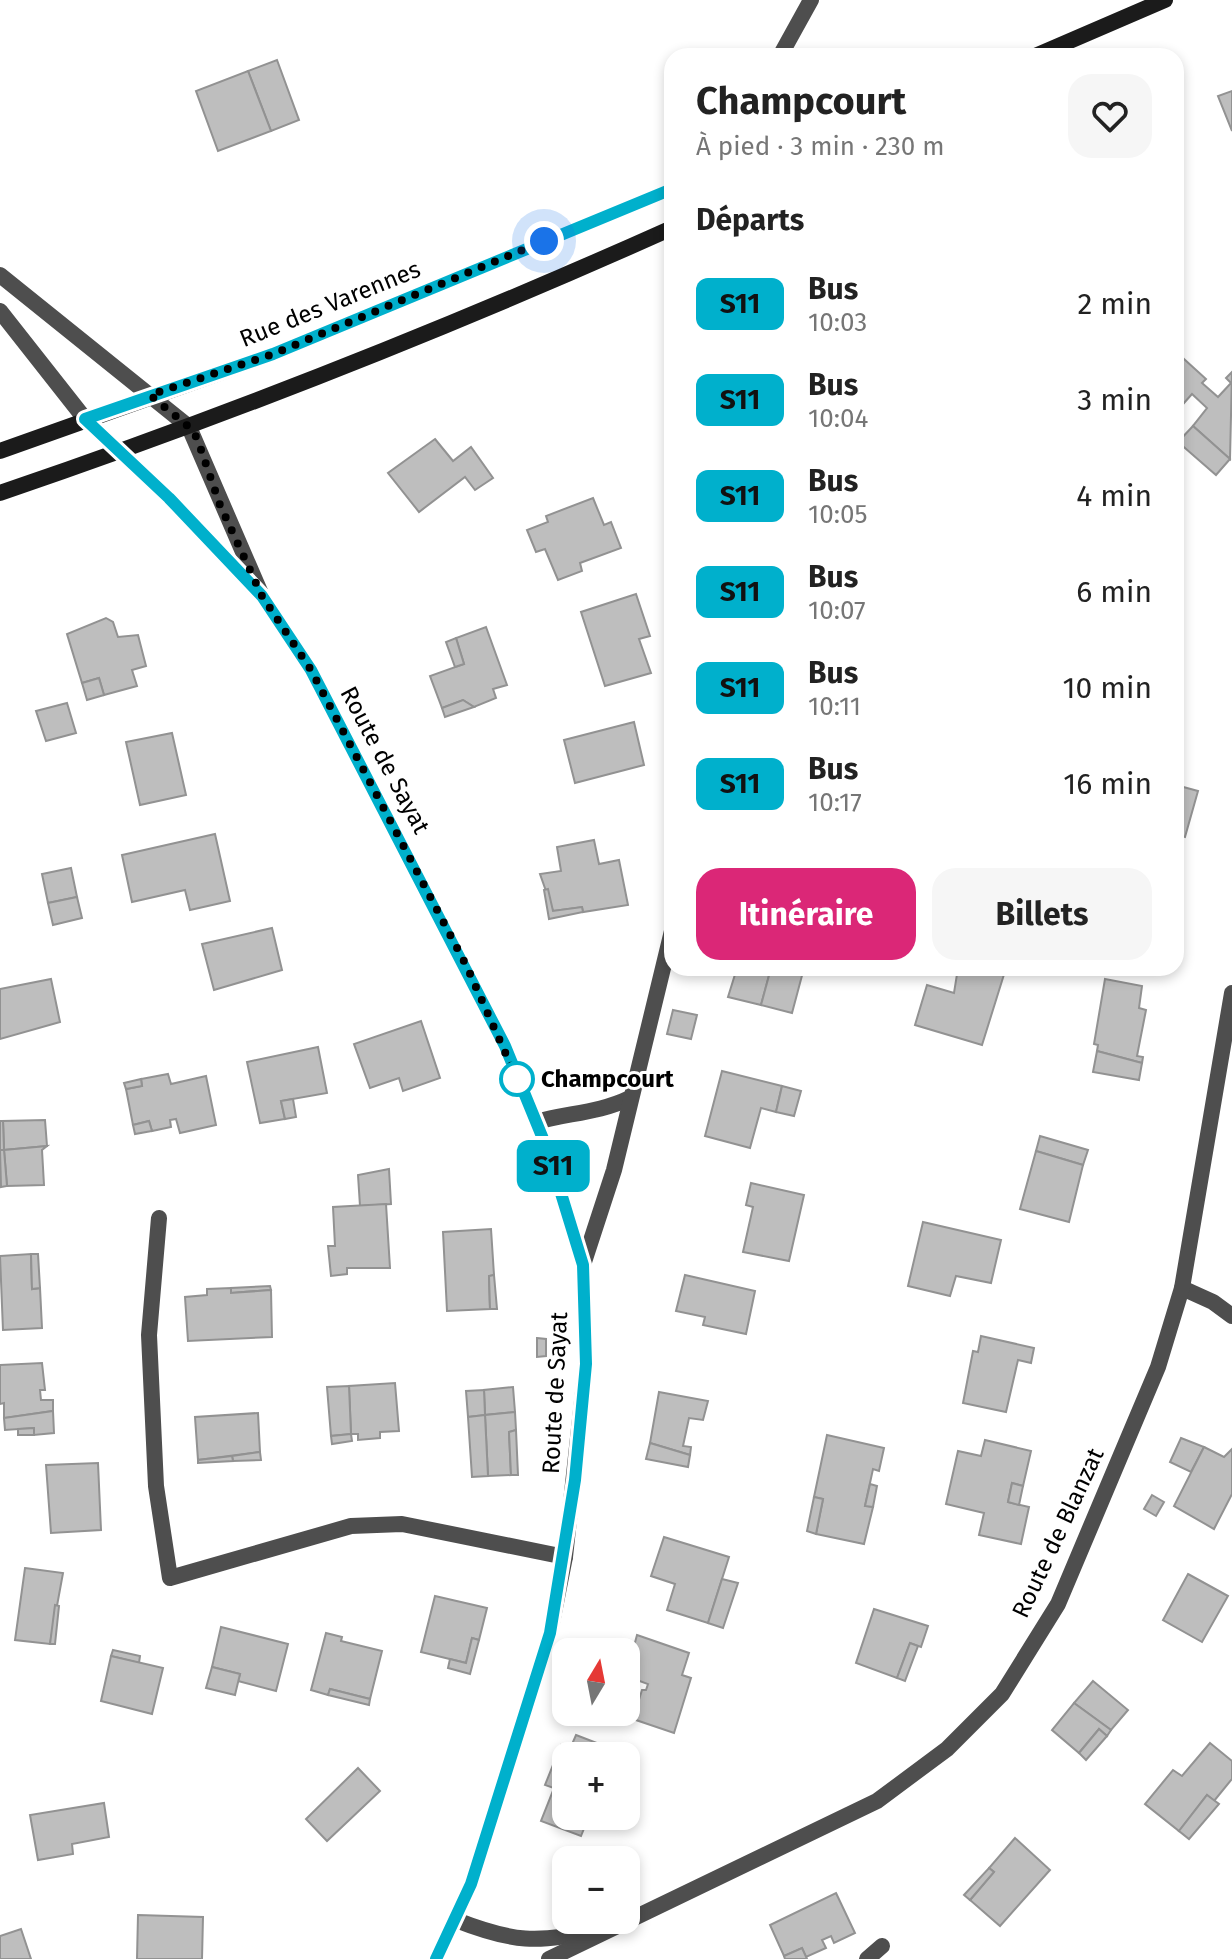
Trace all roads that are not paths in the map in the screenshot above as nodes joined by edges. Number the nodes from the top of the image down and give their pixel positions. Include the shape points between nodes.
1 (811, 0) edge
2 (1165, 0) edge
3 (784, 48) edge
4 (1054, 48) edge
5 (664, 192) edge
6 (664, 232) edge
7 (0, 275) edge
8 (0, 311) edge
9 (150, 395) junction
10 (85, 419) junction
11 (189, 427) junction
12 (0, 451) edge
13 (121, 452) junction
14 (0, 493) edge
15 (262, 596) junction
16 (664, 963) edge
17 (1232, 993) edge
18 (630, 1098) junction
19 (536, 1122) junction
20 (159, 1218) dead end
21 (583, 1265) junction
22 (1182, 1288) junction
23 (1232, 1316) edge
24 (565, 1557) junction
25 (640, 1914) edge
26 (456, 1920) junction
27 (575, 1934) edge
28 (599, 1934) edge
29 (882, 1946) dead end
30 (436, 1959) edge
31 (549, 1959) edge
32 (867, 1959) edge

1 - 3 street
2 - 4 main road
5 - 9 main road, Rue des Varennes via 273,354
6 - 11 main road via 447,328
7 - 9 street, Route de Sayat
8 - 10 street, Route de Sayat
9 - 10 main road, Rue des Varennes
9 - 11 street, Route de Sayat
10 - 12 main road, Rue des Varennes
10 - 13 street, Route de Sayat
11 - 13 main road
11 - 15 street, Route de Sayat
13 - 14 main road
13 - 15 street, Route de Sayat
15 - 19 street, Route de Sayat via 311,670 467,967
16 - 18 street
17 - 22 street, Route de Blanzat
18 - 19 street via 603,1111
18 - 21 street via 614,1170
19 - 21 street, Route de Sayat
20 - 24 street via 149,1335 156,1486 170,1578 351,1526 402,1524
21 - 24 street, Route de Sayat via 586,1364
22 - 23 street
22 - 25 street, Route de Blanzat via 1158,1367 1058,1604 1002,1694 947,1749 877,1801
24 - 26 street, Route de Sayat via 550,1633
26 - 27 street, Route de Blanzat via 507,1939 537,1942
26 - 30 street, Route de Sayat
28 - 31 street, Route de Blanzat
29 - 32 street

